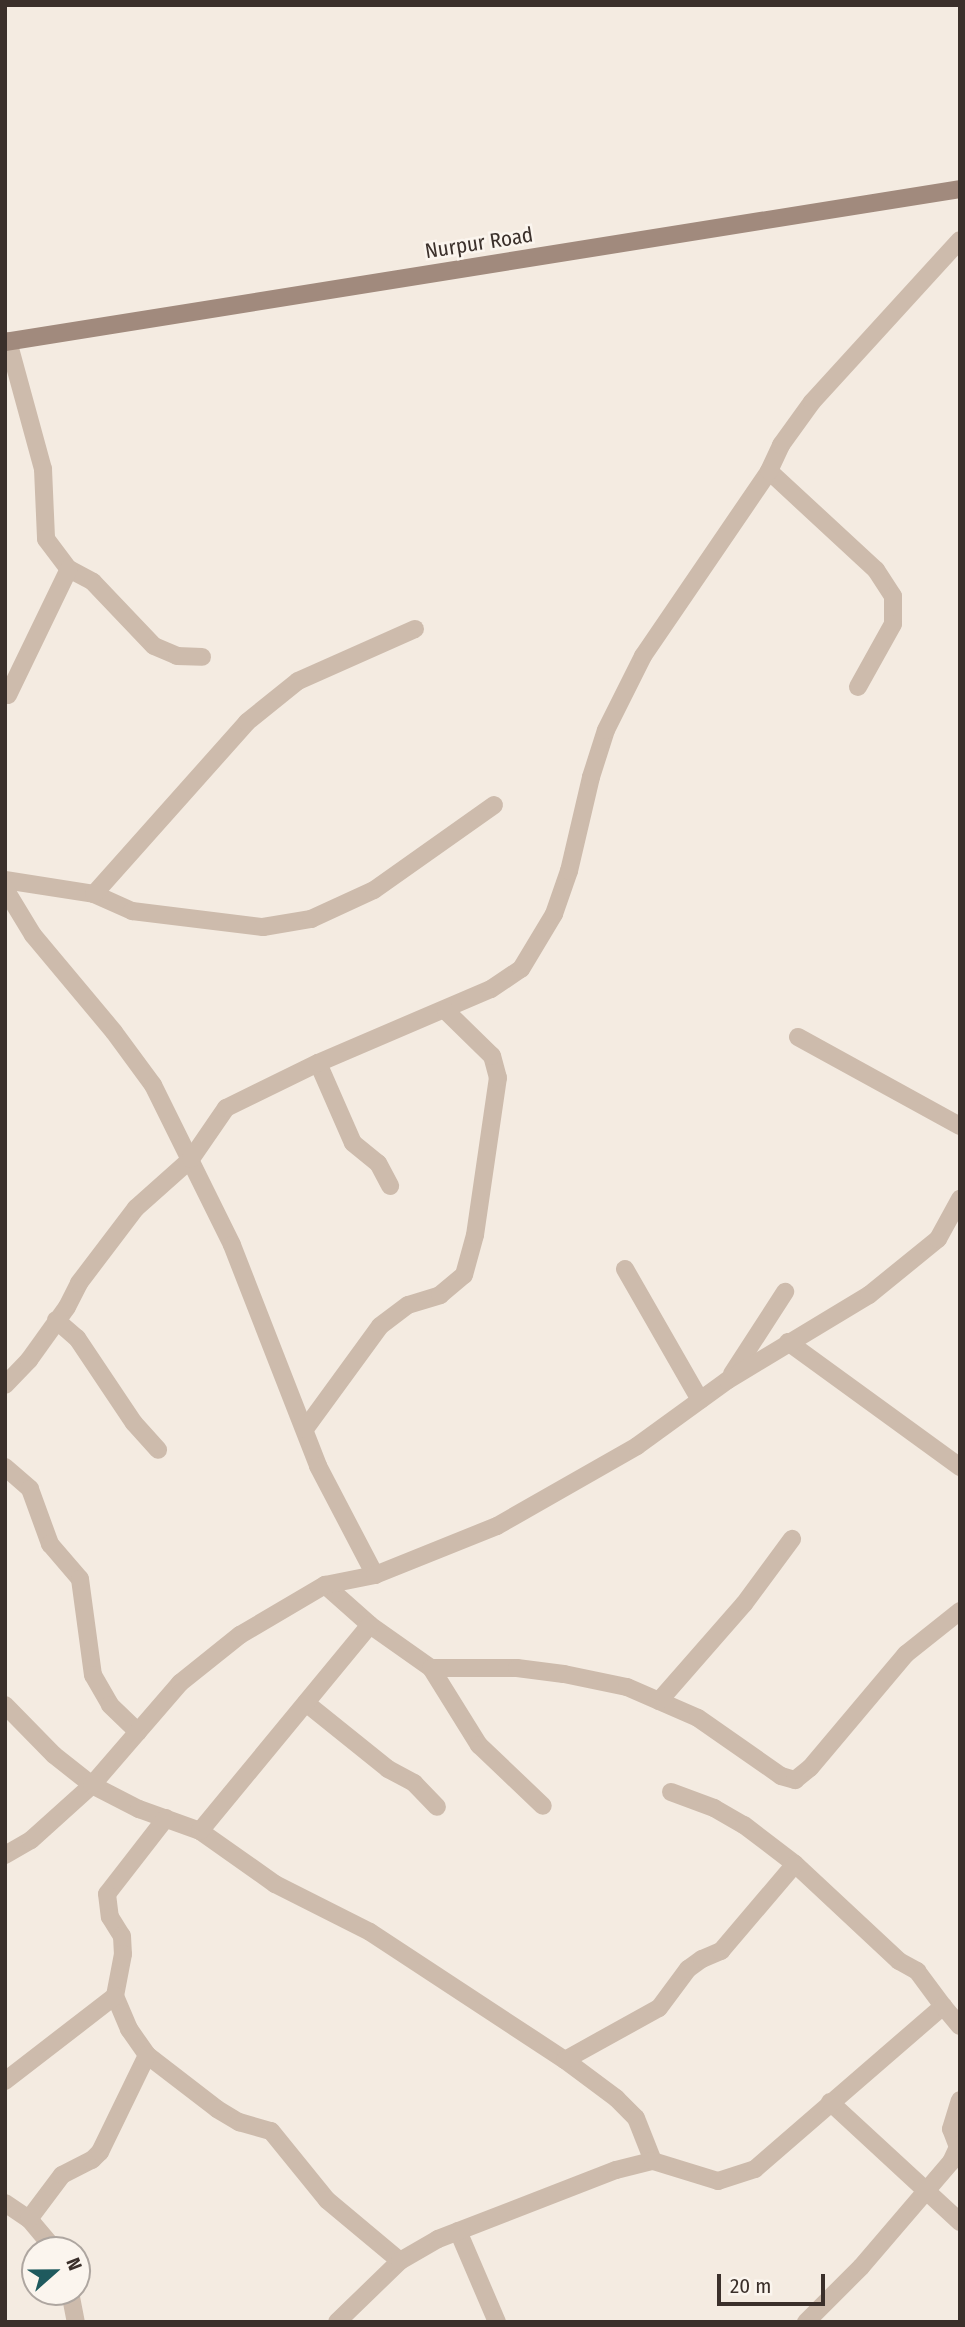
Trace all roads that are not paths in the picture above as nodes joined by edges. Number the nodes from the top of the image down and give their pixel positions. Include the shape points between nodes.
1 (960, 189) edge
2 (960, 240) edge
3 (7, 341) edge
4 (769, 471) junction
5 (69, 569) junction
6 (415, 629) dead end
7 (202, 657) dead end
8 (858, 687) dead end
9 (8, 695) dead end
10 (494, 804) dead end
11 (5, 880) edge
12 (5, 889) edge
13 (94, 894) junction
14 (446, 1011) junction
15 (798, 1037) dead end
16 (318, 1063) junction
17 (960, 1126) edge
18 (191, 1158) junction
19 (390, 1186) dead end
20 (960, 1199) edge
21 (950, 1218) junction
22 (960, 1234) edge
23 (625, 1269) dead end
24 (785, 1292) dead end
25 (56, 1320) junction
26 (788, 1342) junction
27 (728, 1380) junction
28 (5, 1385) edge
29 (700, 1400) junction
30 (305, 1429) junction
31 (158, 1450) dead end
32 (960, 1467) edge
33 (5, 1468) edge
34 (792, 1539) dead end
35 (375, 1575) junction
36 (325, 1584) junction
37 (960, 1611) edge
38 (370, 1625) junction
39 (431, 1668) junction
40 (659, 1701) junction
41 (306, 1703) junction
42 (5, 1705) edge
43 (138, 1732) junction
44 (92, 1785) junction
45 (671, 1792) dead end
46 (543, 1806) dead end
47 (436, 1807) dead end
48 (166, 1818) junction
49 (200, 1831) junction
50 (5, 1855) edge
51 (795, 1864) junction
52 (115, 1996) junction
53 (943, 2006) junction
54 (960, 2026) edge
55 (146, 2055) junction
56 (565, 2060) junction
57 (5, 2081) edge
58 (960, 2100) edge
59 (830, 2102) junction
60 (653, 2161) junction
61 (928, 2192) junction
62 (5, 2203) edge
63 (29, 2220) junction
64 (960, 2222) edge
65 (458, 2231) junction
66 (43, 2236) edge
67 (400, 2261) junction
68 (337, 2322) edge
69 (497, 2322) edge
70 (806, 2322) edge

1 - 3 street, Nurpur Road
2 - 4 street via 812,402 781,445
3 - 5 street via 43,469 46,539
4 - 8 street via 876,570 893,596 894,624
4 - 14 street via 643,656 606,730 554,914 521,969
5 - 7 street via 93,582 154,646 177,656
5 - 9 street
6 - 13 street via 298,681 247,722
10 - 13 street via 374,890 311,919 263,927 203,922 132,911
11 - 13 street
12 - 18 street via 33,934 153,1085
14 - 16 street
14 - 30 street via 492,1056 498,1078 475,1235 464,1275 440,1295 408,1305 380,1326
15 - 17 street
16 - 18 street via 226,1108
16 - 19 street via 353,1143 378,1163
18 - 25 street via 136,1208
18 - 30 street via 232,1245
20 - 21 street
21 - 22 street
21 - 26 street via 938,1239 869,1294
23 - 29 street
24 - 27 street
25 - 28 street
25 - 31 street via 76,1338
26 - 27 street
26 - 32 street
27 - 29 street
29 - 35 street via 637,1446 497,1526
30 - 35 street via 318,1466
33 - 43 street via 30,1489 50,1544 80,1579 93,1675 110,1705
34 - 40 street via 744,1604
35 - 36 street
36 - 38 street
36 - 43 street via 240,1635 180,1683
37 - 40 street via 906,1654 795,1780 781,1776 698,1718
38 - 39 street
38 - 41 street
39 - 40 street via 517,1668 564,1674 627,1687
39 - 46 street via 479,1745
41 - 47 street via 388,1769 414,1783
41 - 49 street
42 - 44 street via 54,1755
43 - 44 street
44 - 48 street
44 - 50 street via 31,1840
45 - 51 street via 744,1825
48 - 49 street
48 - 52 street via 107,1894 110,1917 122,1936
49 - 56 street via 275,1884 370,1932
51 - 53 street via 899,1961 917,1971
51 - 56 street via 721,1951 688,1969 659,2008
52 - 55 street
52 - 57 street
53 - 54 street
53 - 59 street
55 - 63 street via 100,2151 62,2175
55 - 67 street via 217,2109 239,2122 271,2131 327,2200
56 - 60 street via 636,2118
58 - 61 street via 951,2129 958,2147
59 - 60 street via 755,2169 718,2181
59 - 61 street
60 - 65 street via 616,2170
61 - 64 street
61 - 70 street
62 - 63 street
63 - 66 street
65 - 67 street
65 - 69 street
67 - 68 street

